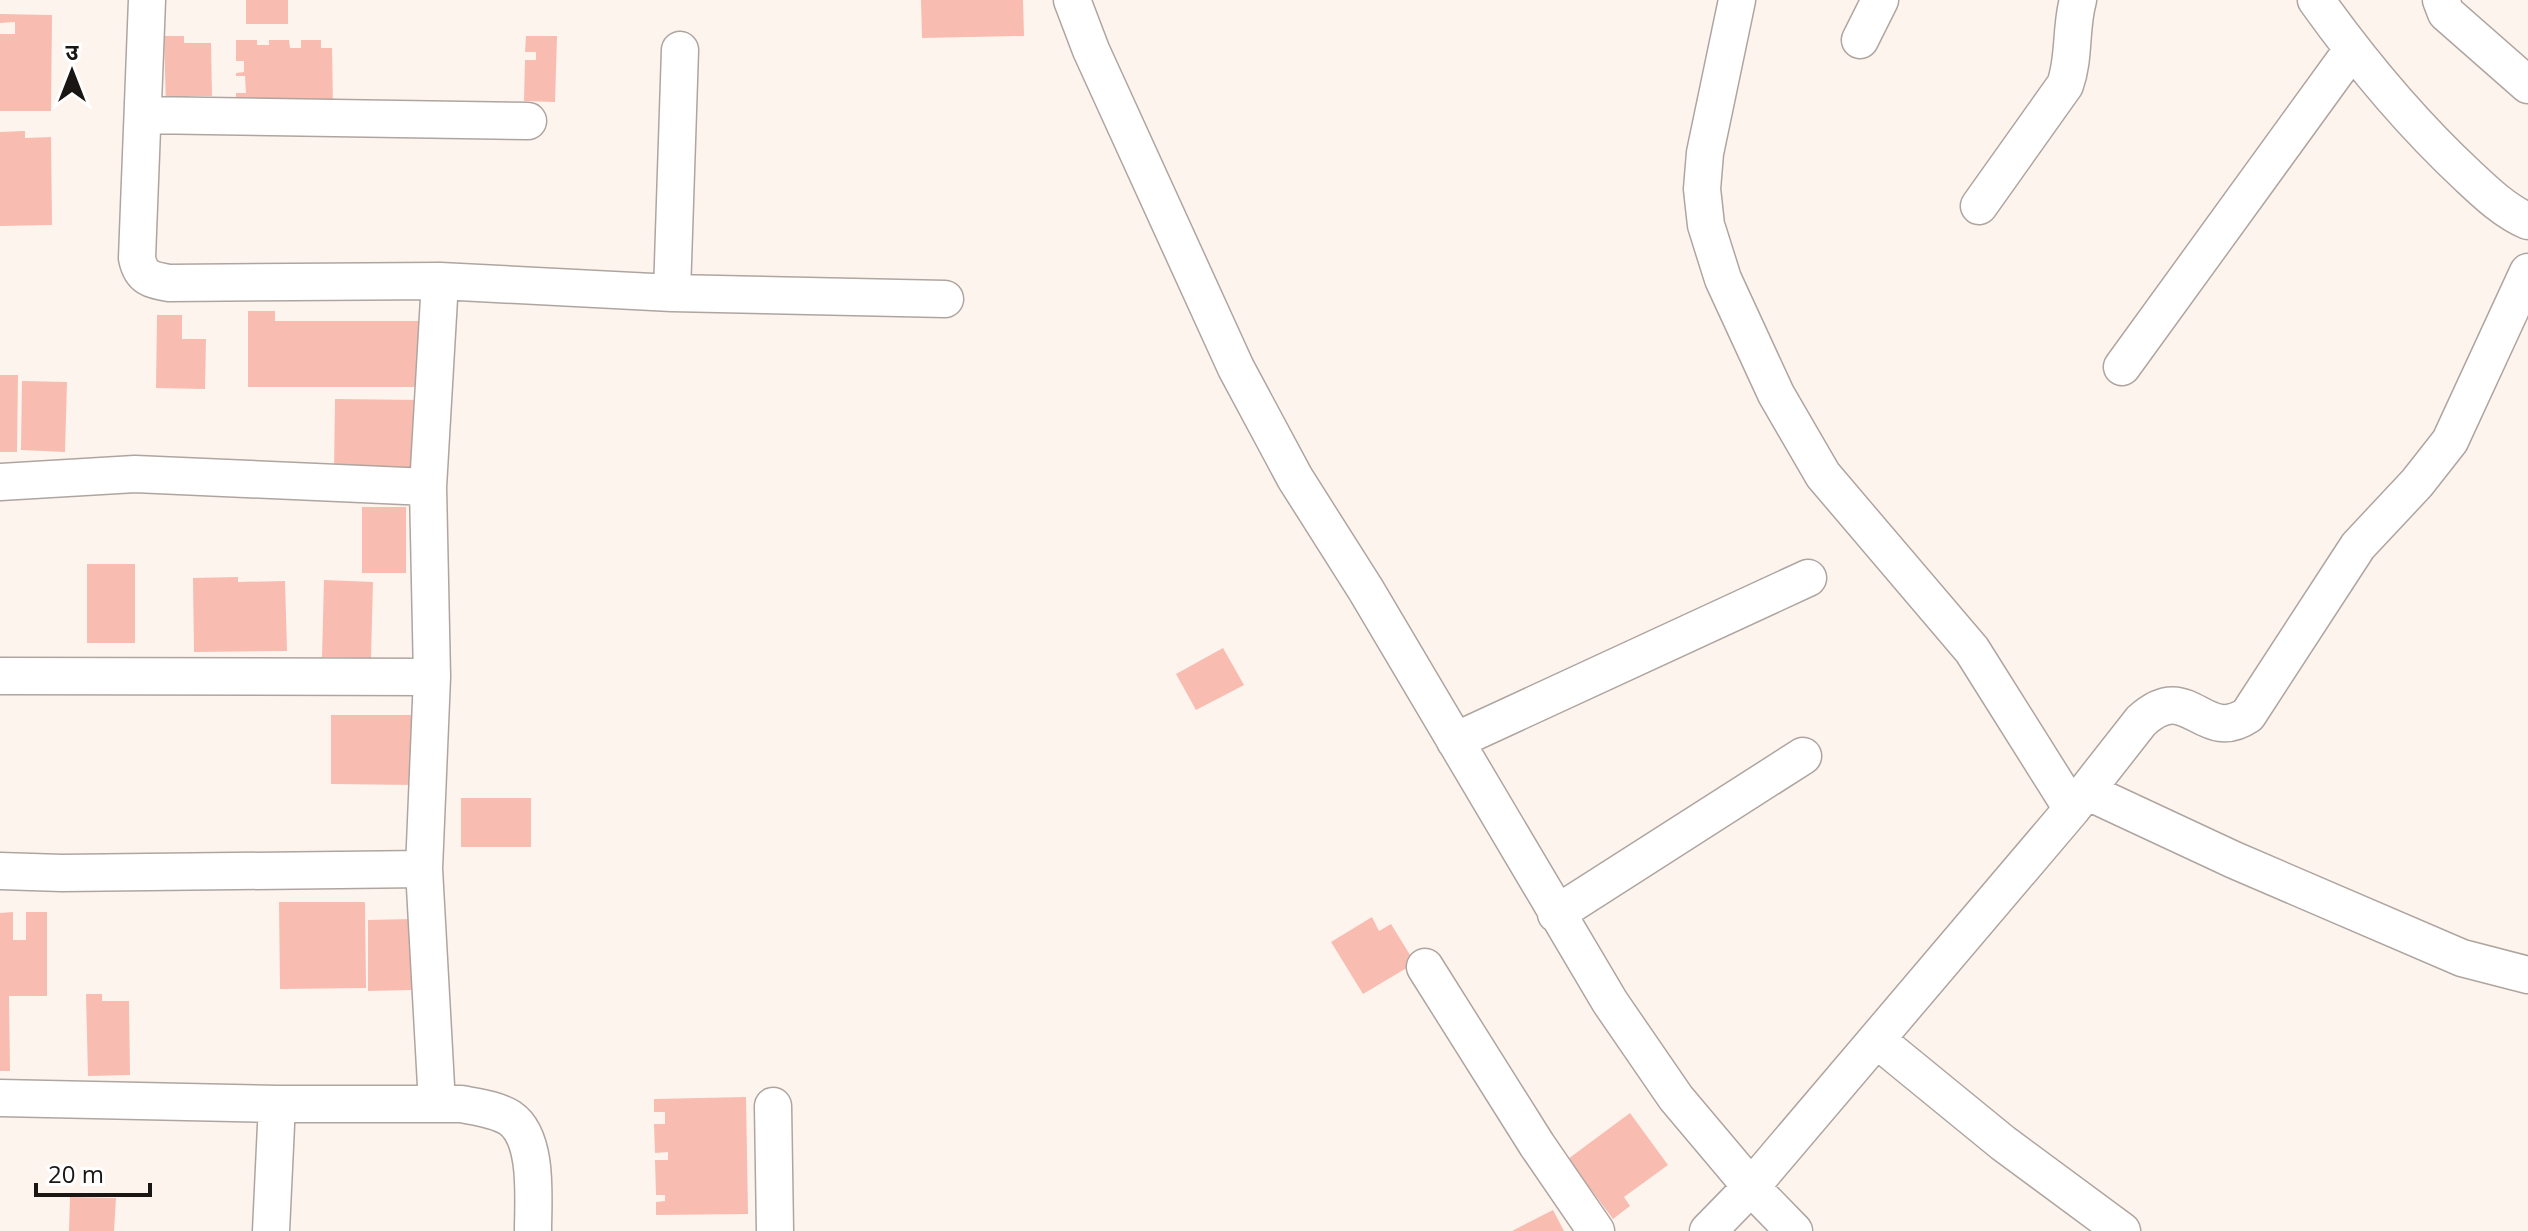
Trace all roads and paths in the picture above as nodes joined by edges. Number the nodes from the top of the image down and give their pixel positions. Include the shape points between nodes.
1 (147, 0) edge
2 (1072, 0) edge
3 (1737, 0) edge
4 (1880, 0) edge
5 (2078, 0) edge
6 (2316, 0) edge
7 (2441, 0) edge
8 (1860, 40) dead end
9 (680, 50) dead end
10 (2352, 50) junction
11 (2528, 85) edge
12 (144, 115) junction
13 (528, 121) dead end
14 (1979, 206) dead end
15 (2528, 221) edge
16 (2528, 272) edge
17 (440, 281) junction
18 (672, 293) junction
19 (945, 299) dead end
20 (2122, 367) dead end
21 (0, 482) edge
22 (428, 487) junction
23 (1808, 578) dead end
24 (0, 676) edge
25 (432, 677) junction
26 (1455, 741) junction
27 (1803, 756) dead end
28 (2079, 800) junction
29 (424, 869) junction
30 (0, 871) edge
31 (1556, 914) junction
32 (1425, 967) dead end
33 (2528, 975) edge
34 (1877, 1040) junction
35 (0, 1098) edge
36 (277, 1104) junction
37 (437, 1104) junction
38 (773, 1106) dead end
39 (1751, 1187) junction
40 (271, 1231) edge
41 (533, 1231) edge
42 (775, 1231) edge
43 (1596, 1231) edge
44 (1708, 1231) edge
45 (1794, 1231) edge
46 (2122, 1231) edge

1 - 12 street
2 - 26 street via 1244,383 1295,478
3 - 28 street via 1702,189 1706,225 1723,279 1776,394 1823,475 1972,650
4 - 8 street
5 - 14 street via 2065,85
6 - 10 street
7 - 11 street via 2446,13
9 - 18 street
10 - 15 street via 2443,153
10 - 20 street
12 - 13 street
12 - 17 street via 137,258 150,280
16 - 28 street via 2450,441 2358,546 2248,715 2237,723 2220,724 2181,706 2153,709
17 - 18 street
17 - 22 street
18 - 19 street
21 - 22 street via 135,474
22 - 25 street
23 - 26 street
24 - 25 street
25 - 29 street
26 - 31 street
27 - 31 street
28 - 33 street via 2462,958
28 - 34 street
29 - 30 street
29 - 37 street
31 - 39 street via 1676,1098
32 - 43 street
34 - 39 street
34 - 46 street
35 - 36 street
36 - 37 street
36 - 40 street
37 - 41 street via 486,1108 510,1118 525,1135 532,1169
38 - 42 street
39 - 44 street
39 - 45 street

